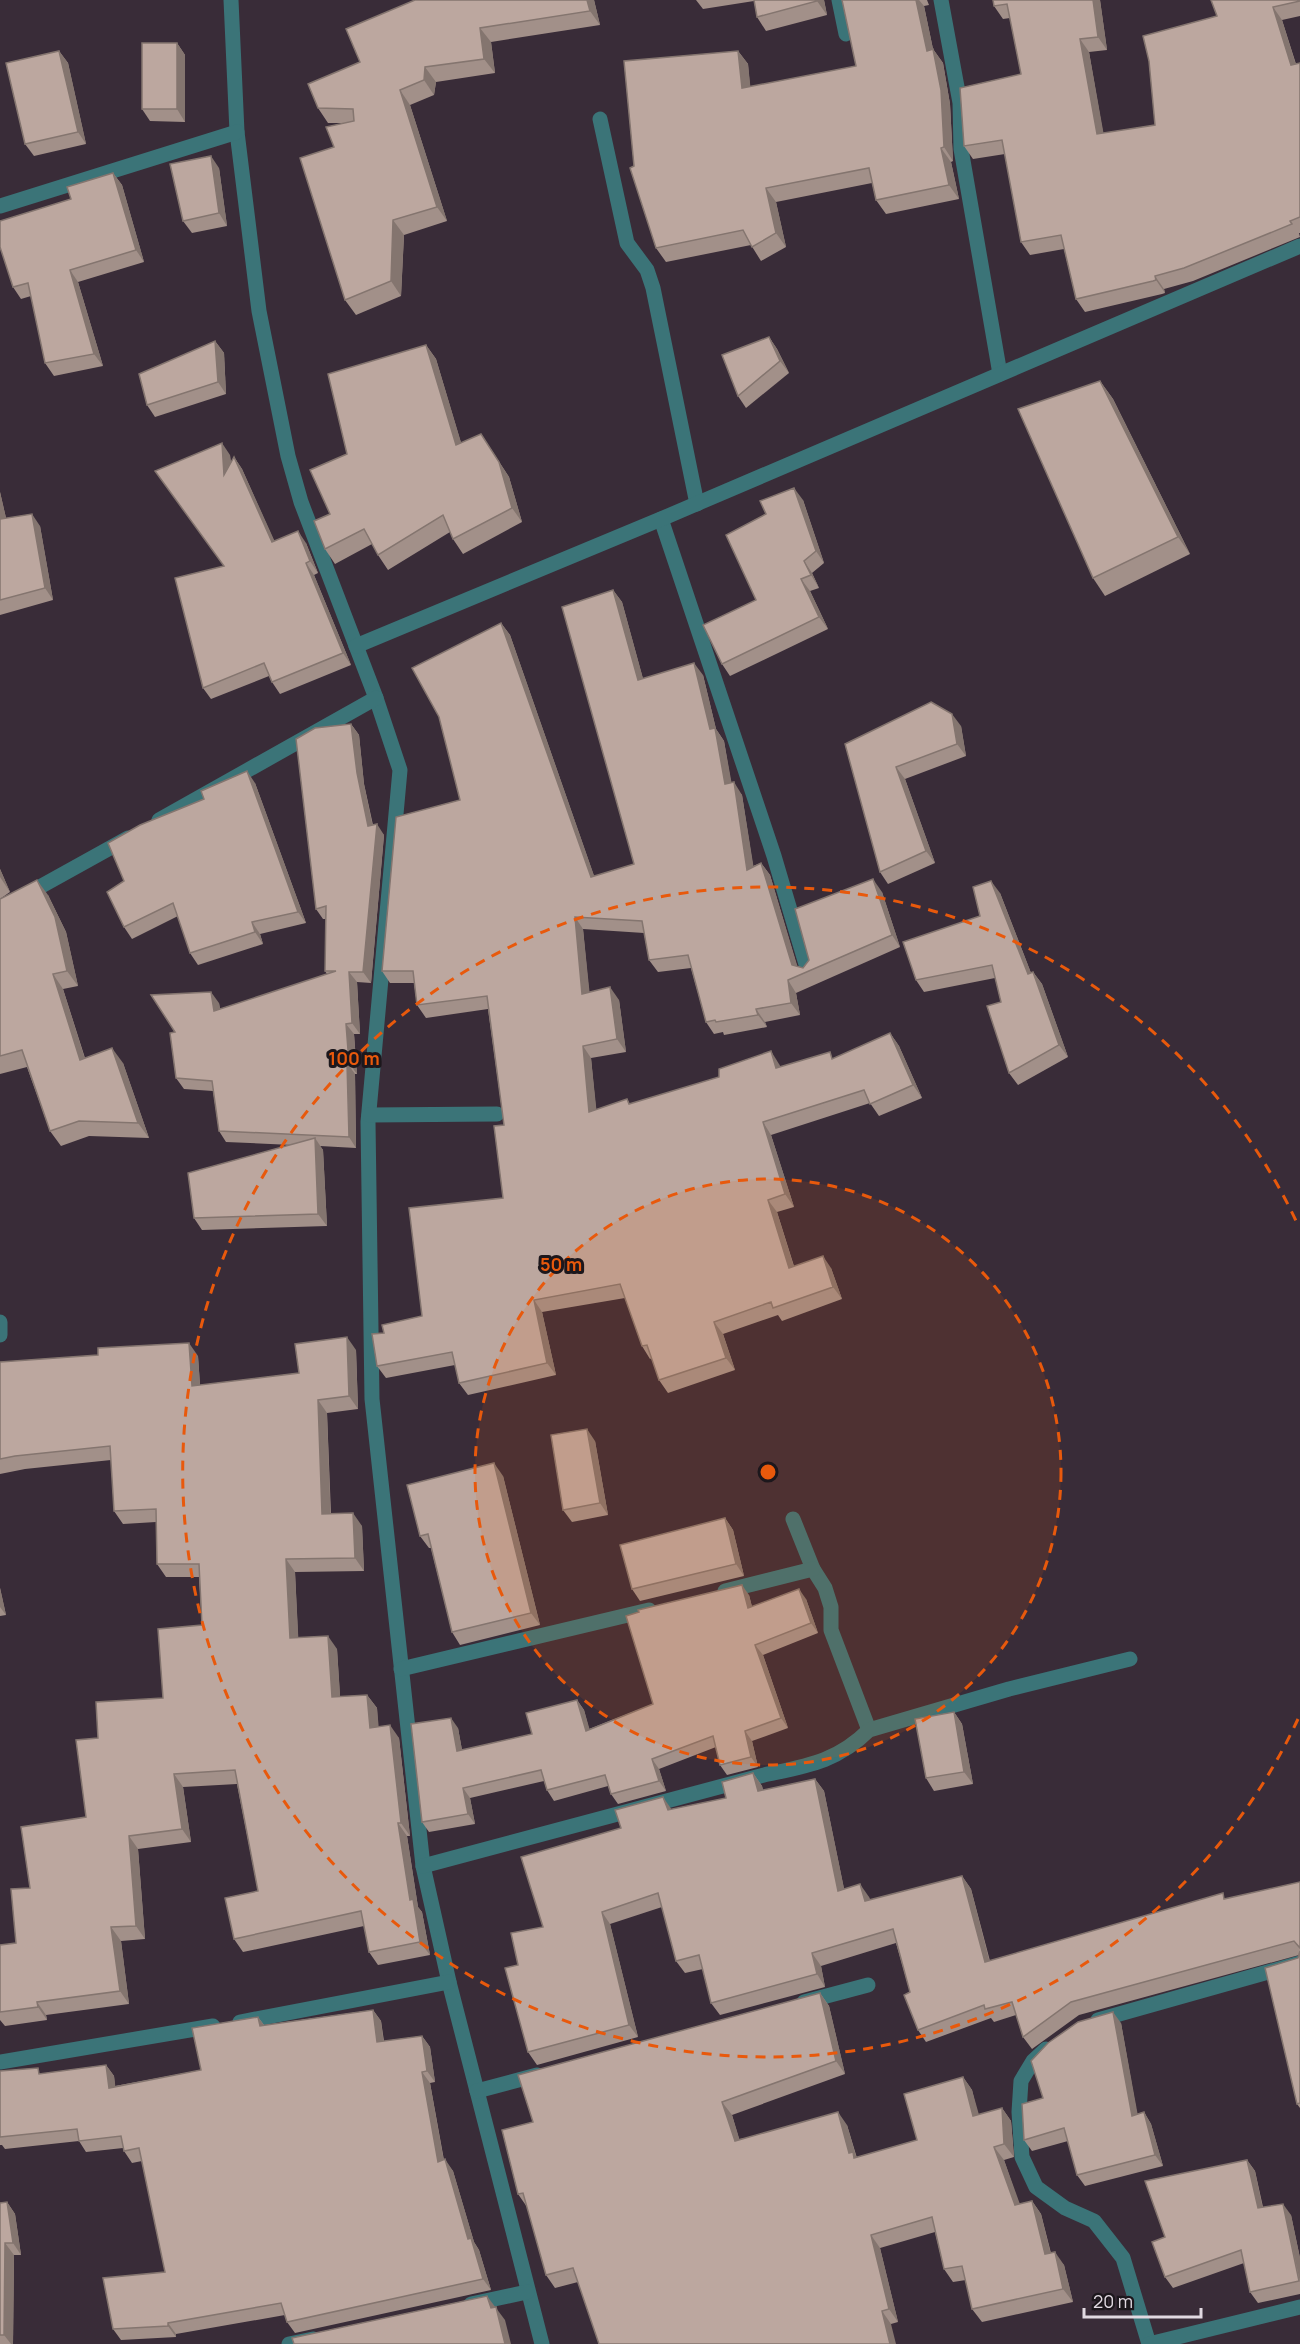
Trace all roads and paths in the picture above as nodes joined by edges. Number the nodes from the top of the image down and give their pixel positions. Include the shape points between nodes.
1 (231, 0) edge
2 (840, 0) edge
3 (940, 0) edge
4 (846, 34) edge
5 (600, 119) dead end
6 (237, 132) junction
7 (0, 206) edge
8 (1300, 246) edge
9 (1000, 374) junction
10 (697, 504) junction
11 (661, 519) junction
12 (356, 646) junction
13 (376, 698) junction
14 (0, 909) edge
15 (808, 971) edge
16 (497, 1114) dead end
17 (369, 1115) junction
18 (0, 1322) edge
19 (0, 1335) edge
20 (793, 1520) dead end
21 (813, 1569) junction
22 (706, 1596) edge
23 (662, 1607) edge
24 (1130, 1659) dead end
25 (401, 1669) junction
26 (868, 1730) junction
27 (423, 1866) junction
28 (1300, 1963) edge
29 (449, 1982) junction
30 (868, 1985) dead end
31 (788, 2007) edge
32 (1082, 2024) edge
33 (1059, 2040) edge
34 (0, 2062) edge
35 (557, 2070) edge
36 (477, 2091) junction
37 (527, 2292) junction
38 (459, 2307) edge
39 (1300, 2307) edge
40 (323, 2337) edge
41 (289, 2344) edge
42 (542, 2344) edge
43 (1149, 2344) edge

1 - 6 street
2 - 4 street
3 - 9 street via 960,103 961,149
5 - 10 street via 627,243 647,270 653,288
6 - 7 street
6 - 12 street via 259,311 288,456 301,502
8 - 9 street
9 - 10 street
10 - 11 street
11 - 12 street
11 - 15 street via 774,856
12 - 13 street
13 - 14 street
13 - 17 street via 400,770
16 - 17 street
17 - 25 street via 372,1399
18 - 19 street
20 - 21 street
21 - 22 street
21 - 26 street via 825,1587 831,1607 831,1630
23 - 25 street
24 - 26 street
25 - 27 street
26 - 27 street via 852,1746 820,1763
27 - 29 street
28 - 32 street
29 - 34 street via 272,2017
29 - 36 street
30 - 31 street
33 - 43 street via 1033,2061 1021,2081 1022,2157 1036,2187 1065,2208 1094,2221 1123,2258
35 - 36 street
36 - 37 street
37 - 38 street
37 - 42 street
39 - 43 street
40 - 41 street

